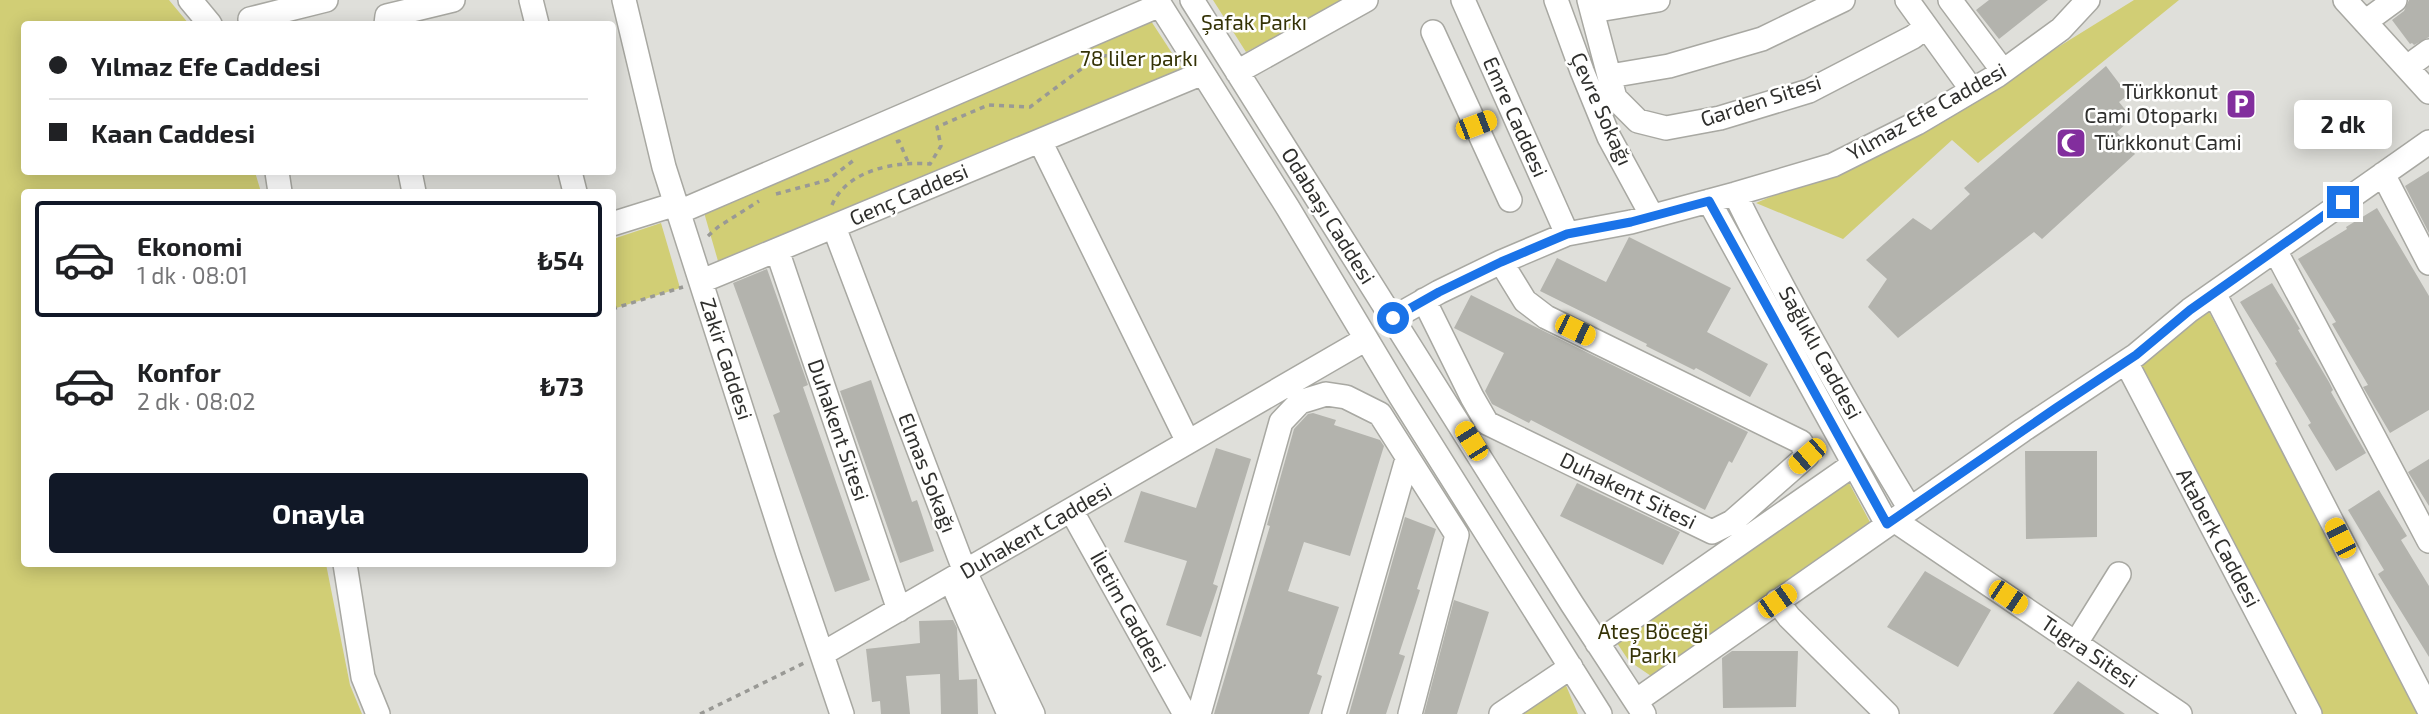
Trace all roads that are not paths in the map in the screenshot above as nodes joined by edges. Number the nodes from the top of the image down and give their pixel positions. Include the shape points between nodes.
1 (190, 0) edge
2 (326, 0) edge
3 (453, 0) edge
4 (531, 0) edge
5 (624, 0) edge
6 (1192, 0) edge
7 (1366, 0) edge
8 (1556, 0) edge
9 (1658, 0) edge
10 (1843, 0) edge
11 (1907, 0) edge
12 (2088, 0) edge
13 (2346, 0) edge
14 (2395, 0) edge
15 (1467, 1) edge
16 (1159, 2) edge
17 (1960, 3) edge
18 (1591, 6) edge
19 (249, 14) edge
20 (207, 21) edge
21 (386, 21) edge
22 (536, 21) edge
23 (2365, 22) junction
24 (1926, 27) junction
25 (1433, 32) dead end
26 (2429, 51) edge
27 (2407, 67) junction
28 (2003, 71) junction
29 (1237, 72) junction
30 (1203, 73) junction
31 (1610, 76) junction
32 (1972, 90) junction
33 (2429, 92) edge
34 (1513, 112) junction
35 (1476, 125) junction
36 (1040, 141) junction
37 (2429, 142) edge
38 (2384, 174) junction
39 (1735, 194) junction
40 (1510, 200) dead end
41 (1709, 201) junction
42 (678, 208) junction
43 (1652, 216) junction
44 (616, 223) edge
45 (827, 229) junction
46 (1567, 234) junction
47 (777, 250) junction
48 (2274, 250) junction
49 (1501, 262) junction
50 (2429, 263) edge
51 (702, 281) junction
52 (2214, 293) junction
53 (1424, 300) junction
54 (1393, 318) junction
55 (1366, 339) junction
56 (2126, 362) junction
57 (1188, 442) junction
58 (1407, 459) junction
59 (1854, 464) junction
60 (1071, 510) junction
61 (1897, 518) junction
62 (2429, 541) edge
63 (345, 567) edge
64 (2119, 574) dead end
65 (958, 576) junction
66 (1777, 601) junction
67 (899, 610) junction
68 (1597, 643) junction
69 (2076, 643) junction
70 (822, 654) junction
71 (1571, 667) junction
72 (1640, 708) edge
73 (2429, 710) edge
74 (378, 714) edge
75 (842, 714) edge
76 (1009, 714) edge
77 (1032, 714) edge
78 (1185, 714) edge
79 (1199, 714) edge
80 (1334, 714) edge
81 (1410, 714) edge
82 (1501, 714) edge
83 (1600, 714) edge
84 (1887, 714) edge
85 (2180, 714) edge
86 (2310, 714) edge

1 - 20 street
2 - 19 street
3 - 21 street via 387,16
4 - 22 street
5 - 42 street, Zakir Caddesi
6 - 29 street, Odabaşı Caddesi
7 - 29 street
8 - 43 street, Çevre Sokağı via 1609,137
9 - 18 street, Garden Sitesi
10 - 31 street via 1762,38 1669,66
11 - 24 street
12 - 28 street, Yılmaz Efe Caddesi via 2061,29
13 - 23 street
14 - 23 street
15 - 34 street, Emre Caddesi
16 - 30 street, Odabaşı Caddesi
16 - 42 street
17 - 28 street
18 - 31 street, Garden Sitesi
23 - 27 street
24 - 31 street, Garden Sitesi via 1808,91 1720,118 1665,128 1638,121 1615,98
24 - 32 street
25 - 35 street
26 - 27 street
27 - 33 street
28 - 32 street, Yılmaz Efe Caddesi
29 - 54 street, Odabaşı Caddesi
30 - 36 street, Genç Caddesi
30 - 55 street, Odabaşı Caddesi
32 - 39 street, Yılmaz Efe Caddesi via 1833,165
34 - 35 street
34 - 46 street, Emre Caddesi
35 - 40 street
36 - 45 street, Genç Caddesi
36 - 57 street
37 - 38 street
38 - 48 street
38 - 50 street
39 - 41 street, Yılmaz Efe Caddesi
39 - 61 street, Sağlıklı Caddesi via 1860,425
41 - 43 street, Yılmaz Efe Caddesi
41 - 59 street, Sağlıklı Caddesi
42 - 44 street
42 - 51 street, Zakir Caddesi
43 - 46 street, Yılmaz Efe Caddesi
45 - 47 street, Genç Caddesi
45 - 65 street, Elmas Sokağı
46 - 49 street, Yılmaz Efe Caddesi
47 - 51 street, Genç Caddesi
47 - 67 street, Duhakent Sitesi
48 - 52 street
48 - 62 street
49 - 53 street, Yılmaz Efe Caddesi
49 - 53 street, Duhakent Sitesi via 1525,302 1546,317 1801,442 1807,456 1732,522 1712,532 1487,422
51 - 70 street, Zakir Caddesi
52 - 56 street
52 - 73 street
53 - 54 street, Yılmaz Efe Caddesi
54 - 68 street, Odabaşı Caddesi
55 - 57 street, Duhakent Caddesi
55 - 71 street, Odabaşı Caddesi
56 - 61 street
56 - 86 street, Ataberk Caddesi
57 - 60 street, Duhakent Caddesi
58 - 79 street via 1380,414 1346,397 1326,394 1300,402 1281,422
58 - 80 street
58 - 81 street via 1457,535
59 - 61 street, Sağlıklı Caddesi
59 - 68 street
60 - 65 street, Duhakent Caddesi
60 - 78 street, İletim Caddesi
61 - 66 street
61 - 69 street, Tugra Sitesi
63 - 74 street via 363,677
64 - 69 street
65 - 67 street, Duhakent Caddesi
65 - 76 street
65 - 77 street, Elmas Sokağı
66 - 72 street
66 - 84 street
67 - 70 street, Duhakent Caddesi
68 - 72 street, Odabaşı Caddesi
69 - 85 street, Tugra Sitesi
70 - 75 street, Zakir Caddesi
71 - 82 street
71 - 83 street, Odabaşı Caddesi

